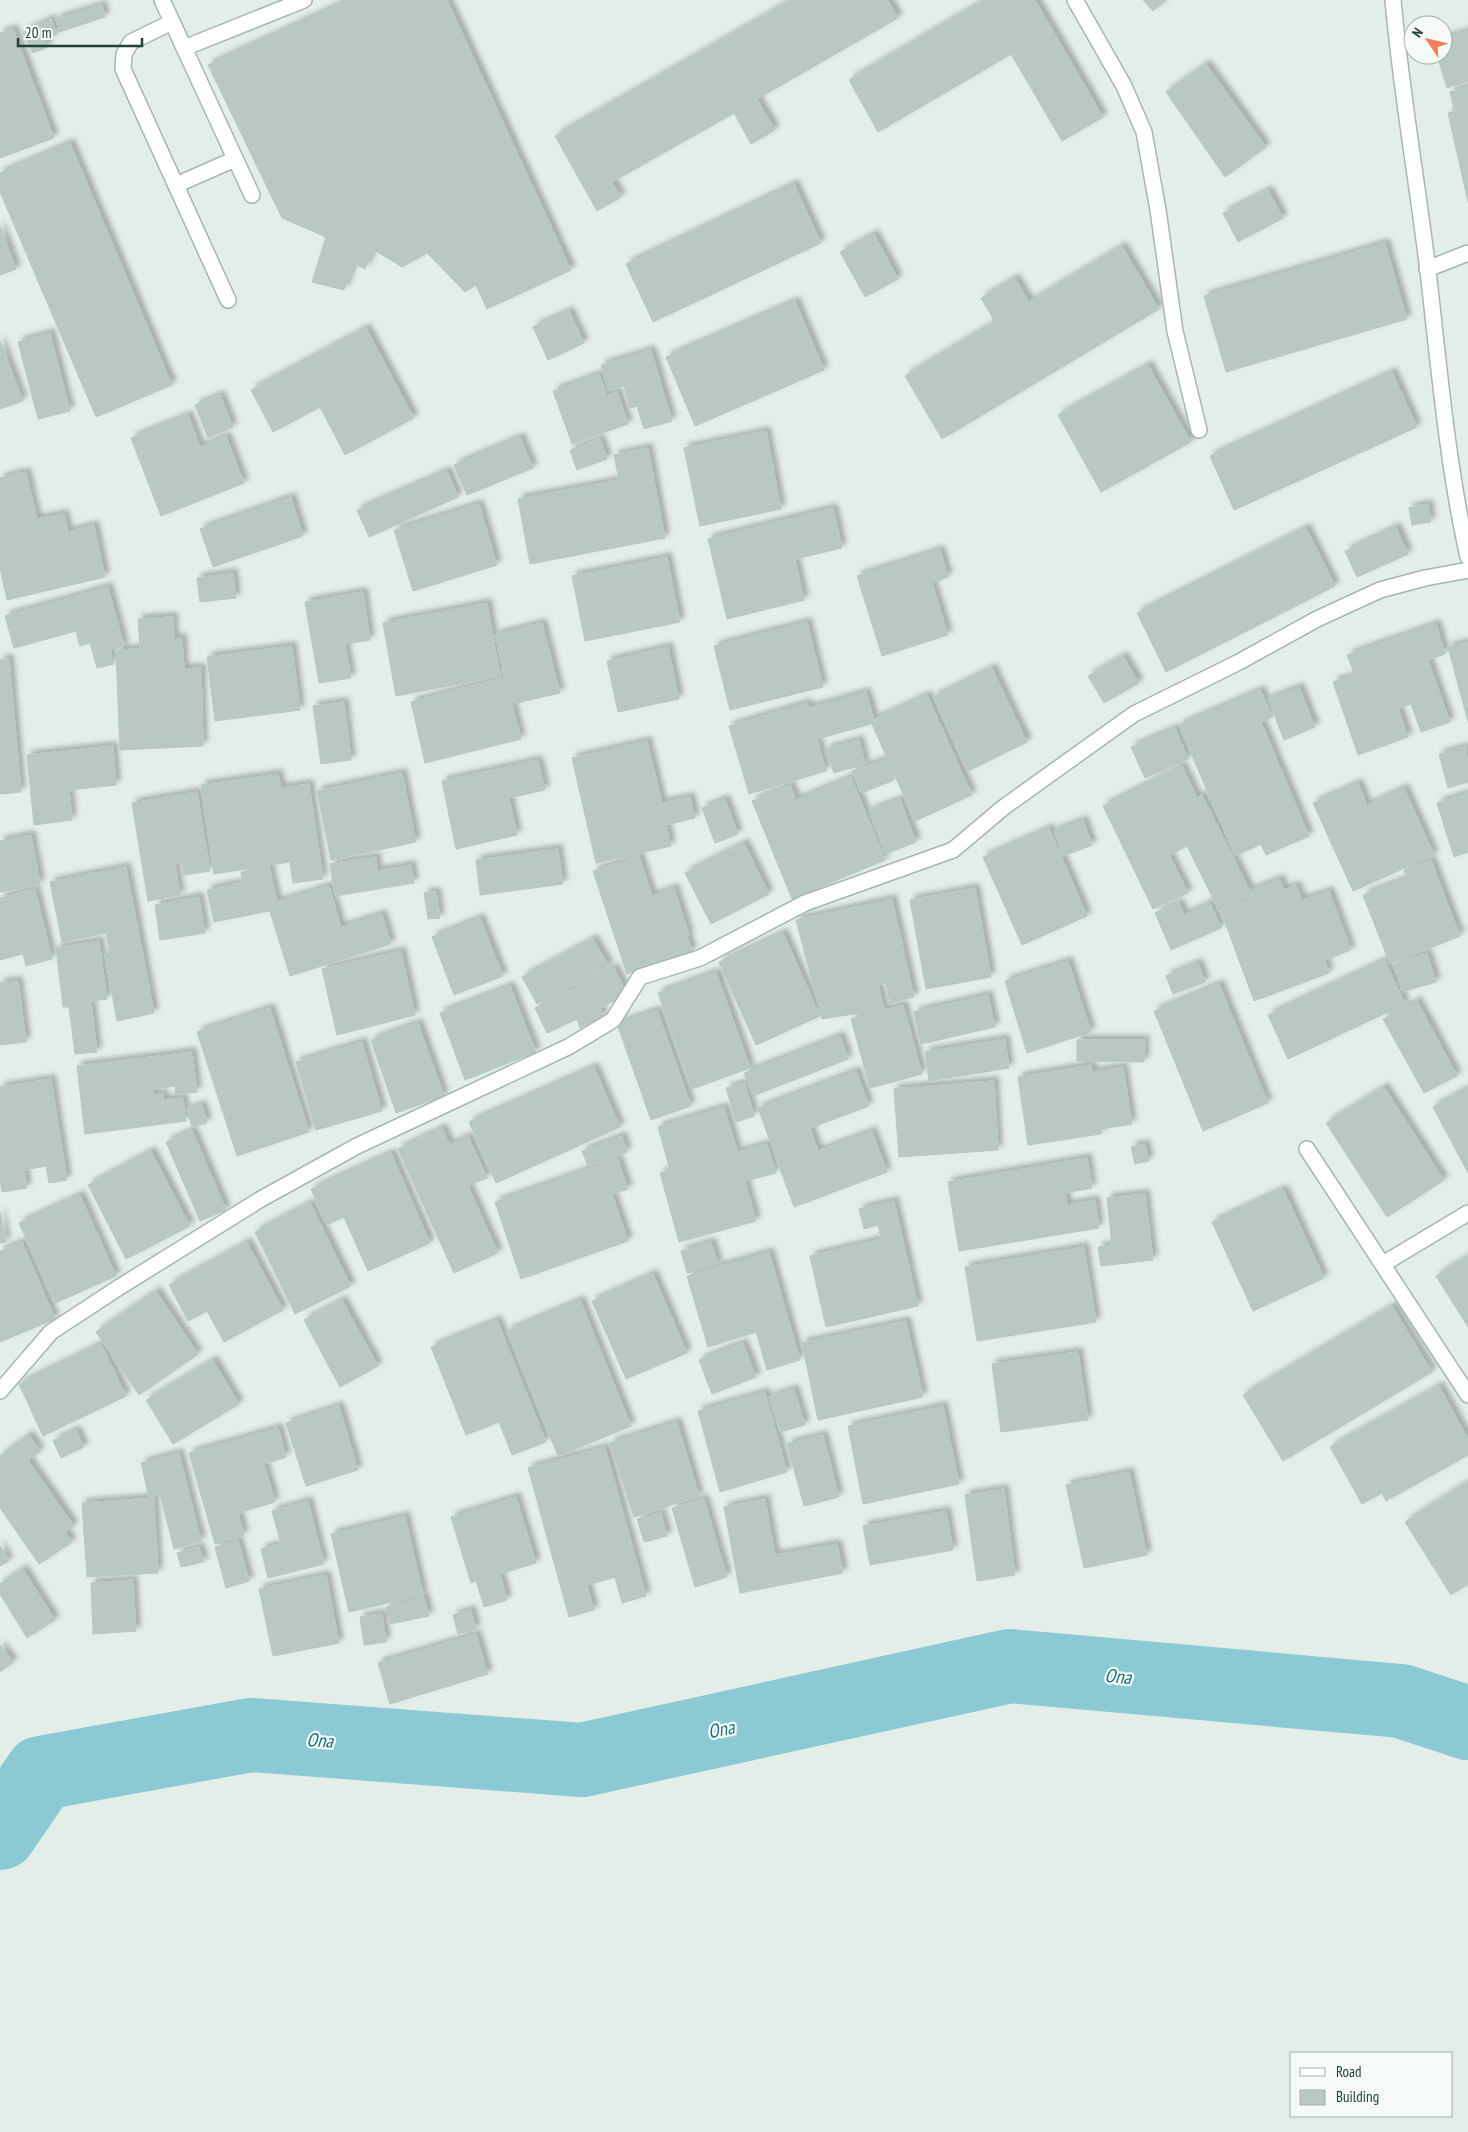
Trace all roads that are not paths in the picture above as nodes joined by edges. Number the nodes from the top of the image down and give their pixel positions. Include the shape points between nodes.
1 (162, 0) edge
2 (304, 0) edge
3 (1075, 0) edge
4 (1393, 0) edge
5 (172, 22) junction
6 (184, 48) junction
7 (235, 159) junction
8 (176, 185) junction
9 (252, 195) dead end
10 (1468, 253) edge
11 (1428, 269) junction
12 (228, 300) dead end
13 (1199, 430) dead end
14 (1468, 556) edge
15 (1468, 570) edge
16 (1308, 1149) dead end
17 (1468, 1213) edge
18 (1383, 1264) junction
19 (0, 1391) edge
20 (1468, 1395) edge

1 - 5 street
2 - 6 street
3 - 13 street via 1124,86 1144,132 1175,331
4 - 11 street via 1399,67
5 - 6 street
5 - 8 street via 131,42 124,54 123,69
6 - 7 street
7 - 8 street
7 - 9 street
8 - 12 street
10 - 11 street
11 - 14 street via 1439,372
15 - 19 street via 1380,590 1134,714 1004,807 952,850 805,904 700,958 640,977 613,1020 568,1047 357,1146 261,1199 118,1288 51,1332
16 - 18 street
17 - 18 street
18 - 20 street

